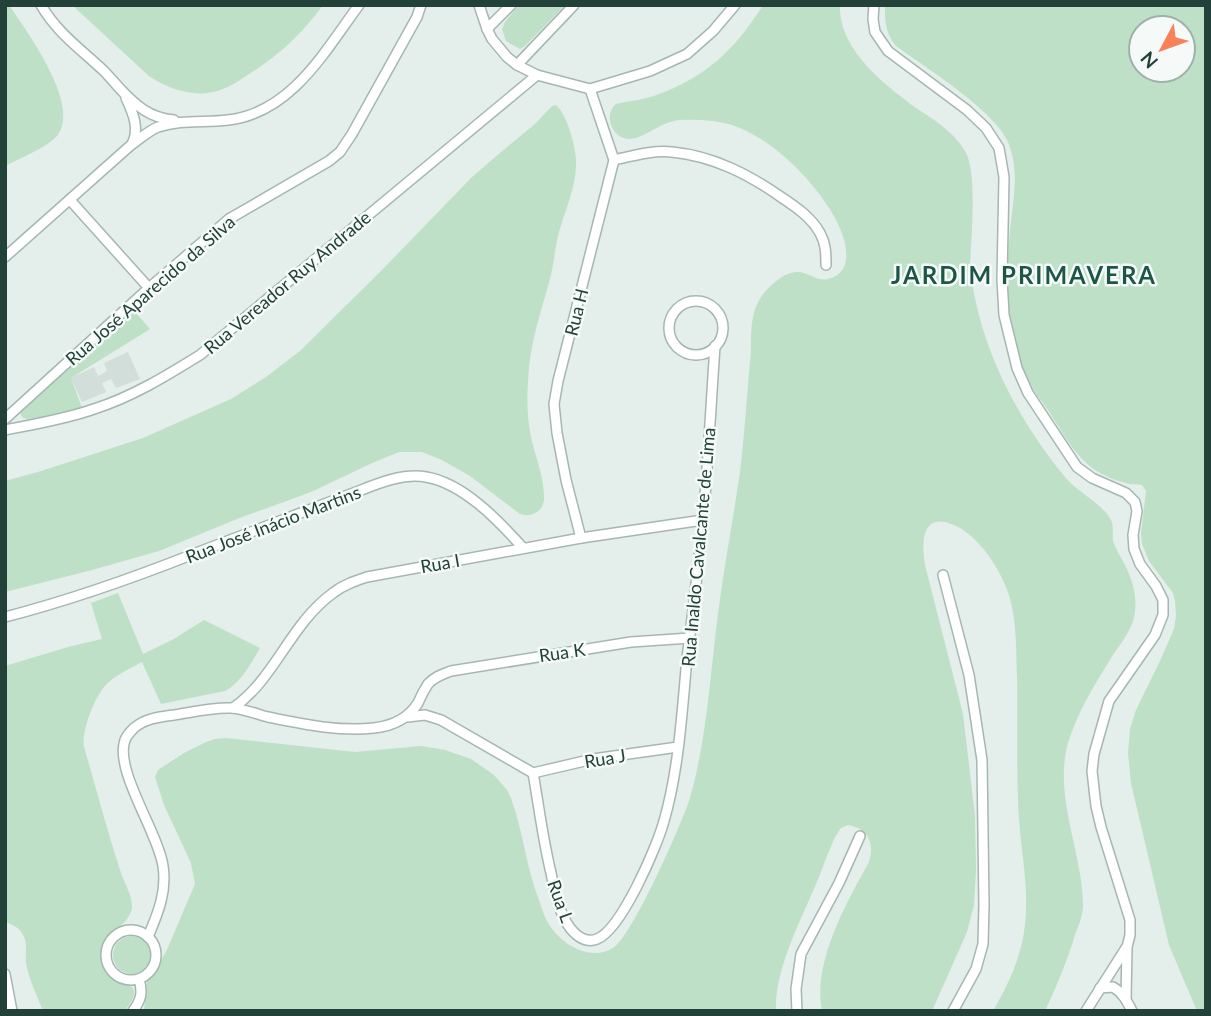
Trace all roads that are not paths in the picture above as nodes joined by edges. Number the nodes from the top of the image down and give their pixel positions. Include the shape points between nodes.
1 (41, 5) edge
2 (359, 5) edge
3 (421, 5) edge
4 (479, 5) edge
5 (511, 5) edge
6 (574, 5) edge
7 (735, 5) edge
8 (874, 5) edge
9 (487, 29) junction
10 (517, 65) junction
11 (537, 75) junction
12 (590, 89) junction
13 (121, 90) junction
14 (187, 121) junction
15 (131, 145) junction
16 (614, 160) junction
17 (70, 200) junction
18 (5, 257) edge
19 (826, 265) dead end
20 (149, 288) junction
21 (715, 346) junction
22 (5, 419) edge
23 (5, 430) edge
24 (703, 520) junction
25 (581, 538) junction
26 (523, 548) junction
27 (943, 575) dead end
28 (5, 617) edge
29 (690, 638) junction
30 (255, 690) junction
31 (424, 691) junction
32 (233, 708) junction
33 (256, 714) junction
34 (407, 717) junction
35 (441, 720) junction
36 (678, 747) junction
37 (533, 774) junction
38 (860, 836) dead end
39 (148, 937) junction
40 (1126, 947) junction
41 (5, 974) edge
42 (139, 979) junction
43 (1100, 988) junction
44 (140, 1000) junction
45 (1126, 1000) junction
46 (12, 1011) edge
47 (132, 1011) edge
48 (140, 1011) edge
49 (797, 1011) edge
50 (953, 1011) edge
51 (1086, 1011) edge
52 (1132, 1011) edge

1 - 13 street via 59,30
2 - 14 street via 303,80 274,105 229,120
3 - 20 street, Rua José Aparecido da Silva via 340,152 229,219
4 - 9 street
5 - 9 street
6 - 10 street
7 - 12 street via 687,54
8 - 40 street via 875,32 888,51 973,115 999,148 1004,177 1004,315 1017,368 1028,393 1077,467 1135,502 1134,549 1163,600 1155,635 1109,701 1092,771 1101,827 1130,920
9 - 10 street
10 - 11 street
11 - 12 street
11 - 23 street, Rua Vereador Ruy Andrade via 200,355 116,401
12 - 16 street
13 - 14 street via 150,114
13 - 15 street via 135,121
14 - 15 street via 157,128
15 - 17 street
16 - 19 street via 669,151 719,162 758,181 812,220 826,247
16 - 25 street, Rua H via 555,404 566,480
17 - 18 street
17 - 20 street
20 - 22 street, Rua José Aparecido da Silva
21 - 21 street, Rua Inaldo Cavalcante de Lima via 698,355 679,349 669,332 676,309 693,301 714,308 722,325
21 - 24 street, Rua Inaldo Cavalcante de Lima
24 - 25 street, Rua I
24 - 29 street, Rua Inaldo Cavalcante de Lima
25 - 26 street, Rua I
26 - 28 street, Rua José Inácio Martins via 457,489 437,479 411,476 116,584
26 - 30 street, Rua I via 347,584 302,623
27 - 50 street via 969,676 982,760 983,944 976,969
29 - 31 street, Rua K via 631,642 451,671 437,677
29 - 36 street, Rua Inaldo Cavalcante de Lima
30 - 32 street, Rua I
30 - 33 street via 249,703
31 - 34 street
31 - 35 street via 427,708
32 - 33 street
32 - 39 street via 150,719 135,727 125,740 126,770 163,865 162,905
33 - 34 street via 351,729 382,727
34 - 35 street via 425,715
35 - 37 street
36 - 37 street, Rua J via 593,759
36 - 37 street, Rua L via 665,820 649,862 611,928 592,941 573,931 559,907
38 - 49 street via 801,954
39 - 42 street via 156,961
39 - 42 street via 136,931 123,932 108,948 107,961 114,973 126,980
40 - 43 street
40 - 45 street
41 - 46 street
42 - 44 street
43 - 45 street via 1113,987
43 - 51 street
44 - 47 street
44 - 48 street
45 - 52 street

